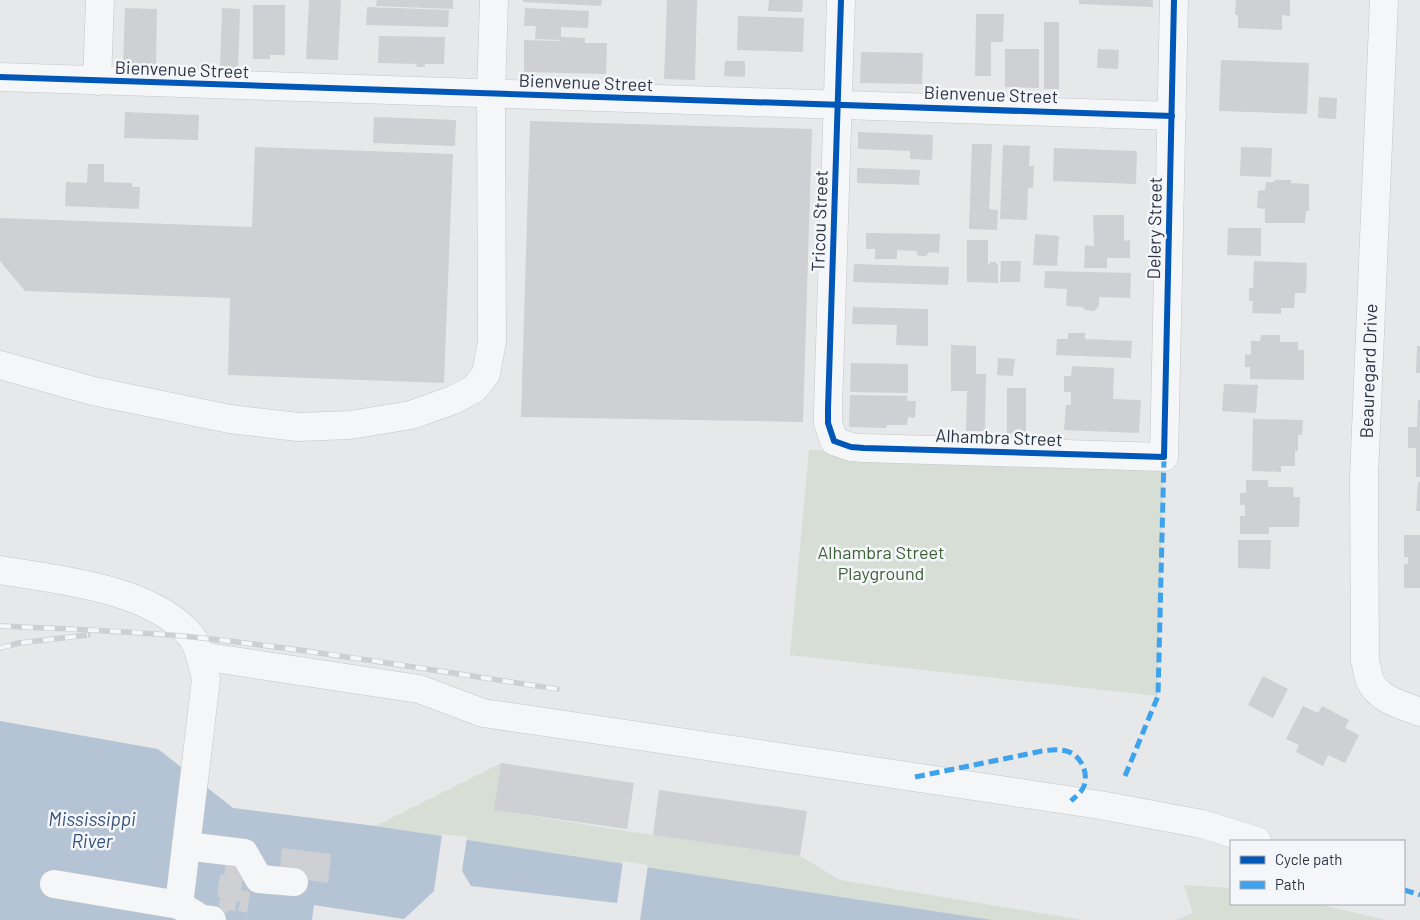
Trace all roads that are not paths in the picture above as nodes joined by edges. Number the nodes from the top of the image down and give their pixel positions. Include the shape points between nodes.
1 (100, 0) edge
2 (494, 0) edge
3 (841, 0) edge
4 (1174, 0) edge
5 (1384, 0) edge
6 (0, 78) edge
7 (97, 81) junction
8 (490, 94) junction
9 (838, 104) junction
10 (1172, 116) junction
11 (0, 365) edge
12 (834, 441) joint
13 (1164, 457) joint
14 (0, 570) edge
15 (200, 656) junction
16 (1420, 712) edge
17 (1254, 840) edge
18 (186, 846) junction
19 (294, 882) dead end
20 (54, 884) dead end
21 (179, 905) junction
22 (212, 920) edge

1 - 7 street
2 - 8 street
3 - 9 street, Tricou Street
4 - 10 street, Delery Street
5 - 16 street, Beauregard Drive via 1364,477 1365,661 1376,691 1389,700
6 - 7 street, Bienvenue Street
7 - 8 street, Bienvenue Street
8 - 9 street, Bienvenue Street
8 - 11 street via 492,341 486,374 474,389 411,415 350,425 298,426 230,419 93,391
9 - 10 street, Bienvenue Street
9 - 12 street, Tricou Street via 828,409 828,423
10 - 13 street, Delery Street
12 - 13 street, Alhambra Street via 864,448
14 - 15 street via 84,584 133,598 167,615 192,637
15 - 17 street via 419,689 483,713 1100,805 1202,824
15 - 18 street via 206,679
18 - 19 street via 244,853 259,879
18 - 21 street
20 - 21 street
21 - 22 street via 202,919

